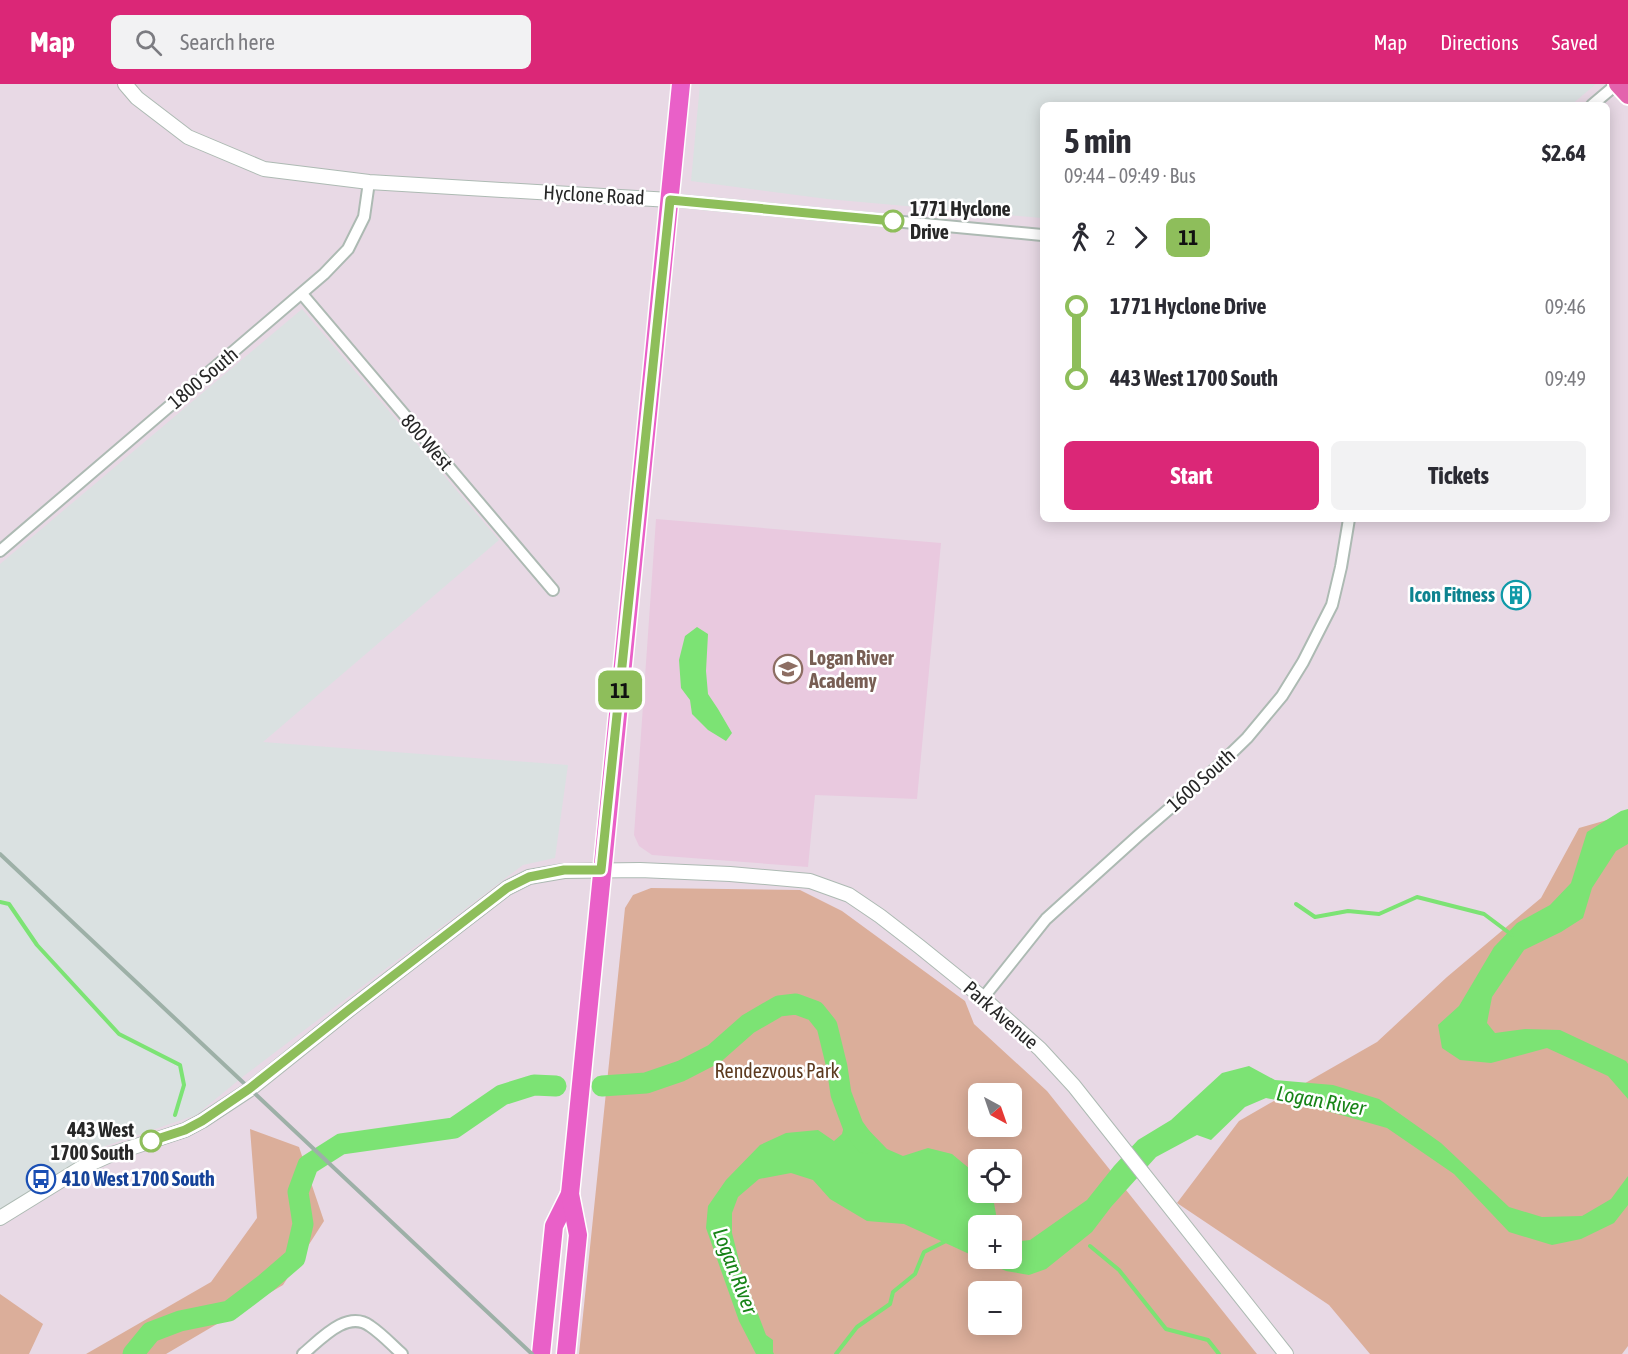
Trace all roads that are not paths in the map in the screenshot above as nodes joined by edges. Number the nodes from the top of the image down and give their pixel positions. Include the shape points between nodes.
1 (125, 84) edge
2 (681, 84) edge
3 (1617, 84) edge
4 (1628, 96) edge
5 (1596, 102) edge
6 (369, 182) junction
7 (670, 200) junction
8 (1040, 236) edge
9 (302, 294) junction
10 (1348, 522) edge
11 (0, 551) edge
12 (553, 590) dead end
13 (601, 870) junction
14 (983, 998) junction
15 (570, 1194) junction
16 (0, 1218) edge
17 (303, 1354) edge
18 (402, 1354) edge
19 (541, 1354) edge
20 (566, 1354) edge
21 (1286, 1354) edge

1 - 6 street, Hyclone Road via 188,137 264,169
2 - 7 highway
3 - 4 main road
3 - 5 street
6 - 7 street, Hyclone Road
6 - 9 street, 1800 South via 364,217 348,249
7 - 8 street, Hyclone Road
7 - 13 highway
9 - 11 street, 1800 South
9 - 12 street, 800 West
10 - 14 street, 1600 South via 1332,605 1282,696 1214,770 1046,919
13 - 14 street, Park Avenue via 755,875 810,881 857,900
13 - 15 highway
13 - 16 street, Park Avenue via 564,870 529,877 507,888 249,1089 202,1121 81,1168
14 - 21 street, Park Avenue via 1074,1086
15 - 19 highway via 554,1226
15 - 20 highway via 578,1235
17 - 18 street via 339,1325 353,1320 369,1324

